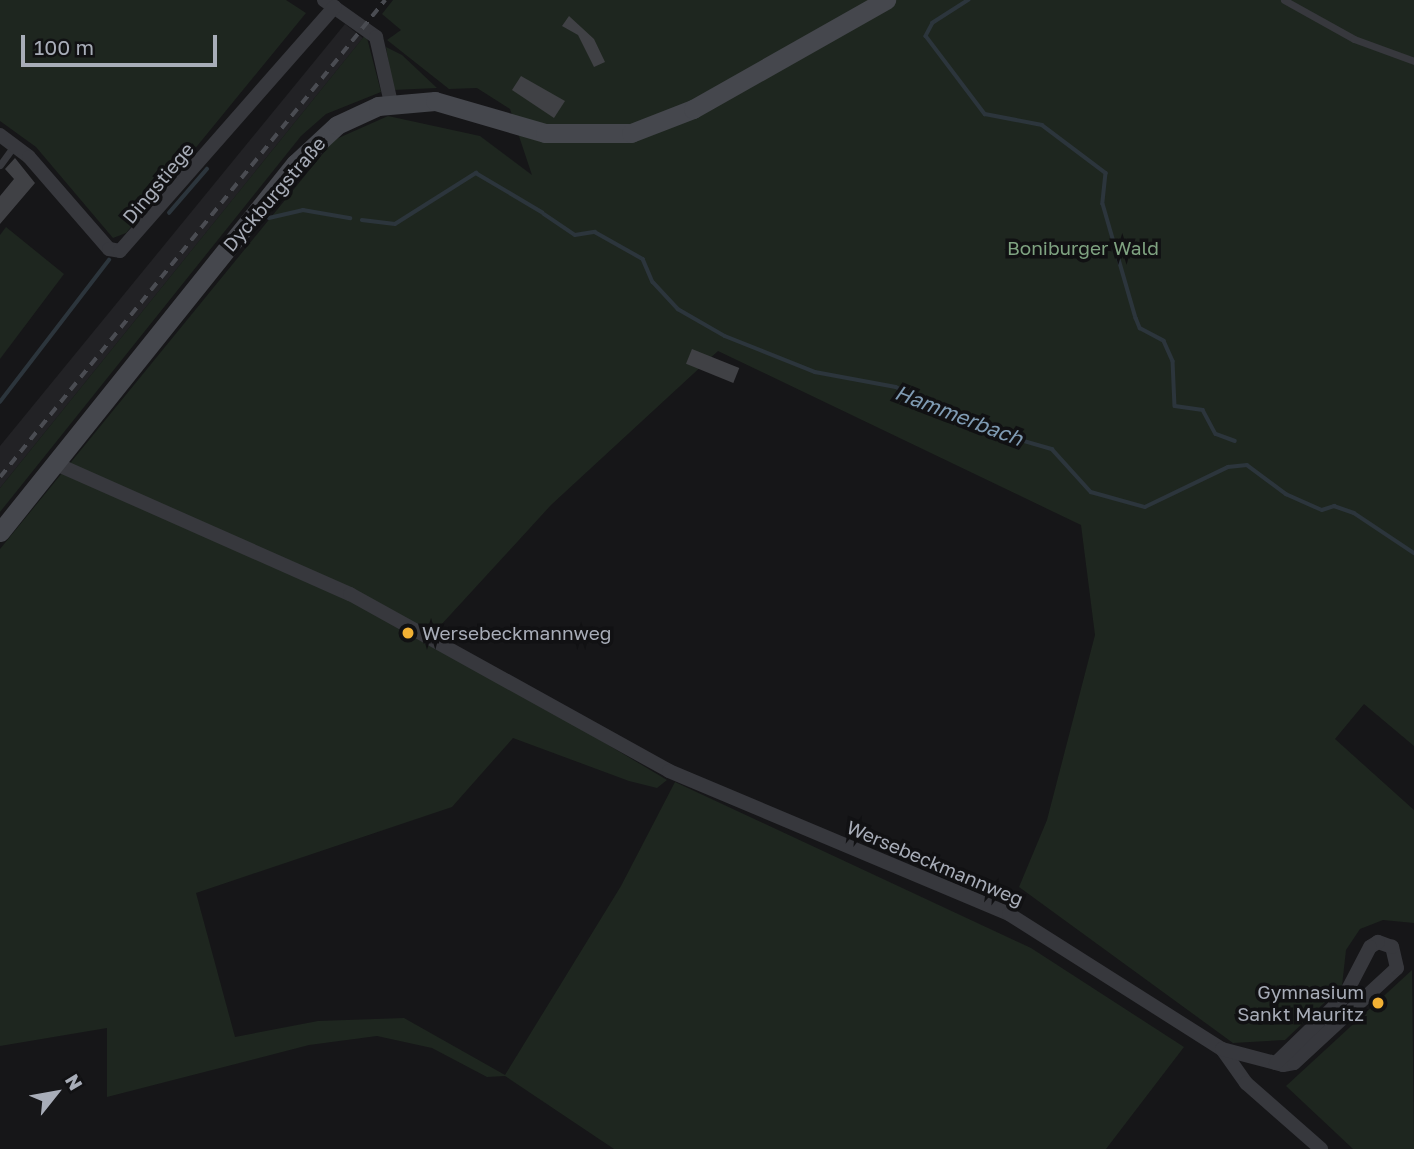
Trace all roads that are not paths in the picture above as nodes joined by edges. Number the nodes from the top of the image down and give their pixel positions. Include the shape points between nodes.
1 (886, 0) edge
2 (1284, 0) edge
3 (329, 4) edge
4 (1414, 61) edge
5 (391, 103) junction
6 (0, 135) edge
7 (16, 144) junction
8 (0, 165) edge
9 (54, 463) junction
10 (0, 532) edge
11 (1222, 1049) junction
12 (1276, 1063) junction
13 (1321, 1149) edge

1 - 5 street, Dyckburgstraße via 678,117 631,133 555,134 452,103
2 - 4 lane via 1354,39
3 - 5 street, Dingstiege via 376,37
3 - 7 street, Dingstiege via 120,251 109,249
5 - 9 street, Dyckburgstraße via 337,125 302,155
6 - 7 street, Dingstiege
7 - 8 lane
9 - 10 street, Dyckburgstraße
9 - 11 street, Wersebeckmannweg via 350,594 669,771 1009,914
11 - 12 street, Wersebeckmannweg
11 - 13 street, Wersebeckmannweg via 1246,1083
12 - 12 street via 1288,1066 1300,1060 1392,974 1398,962 1392,947 1378,942 1370,947 1344,997

